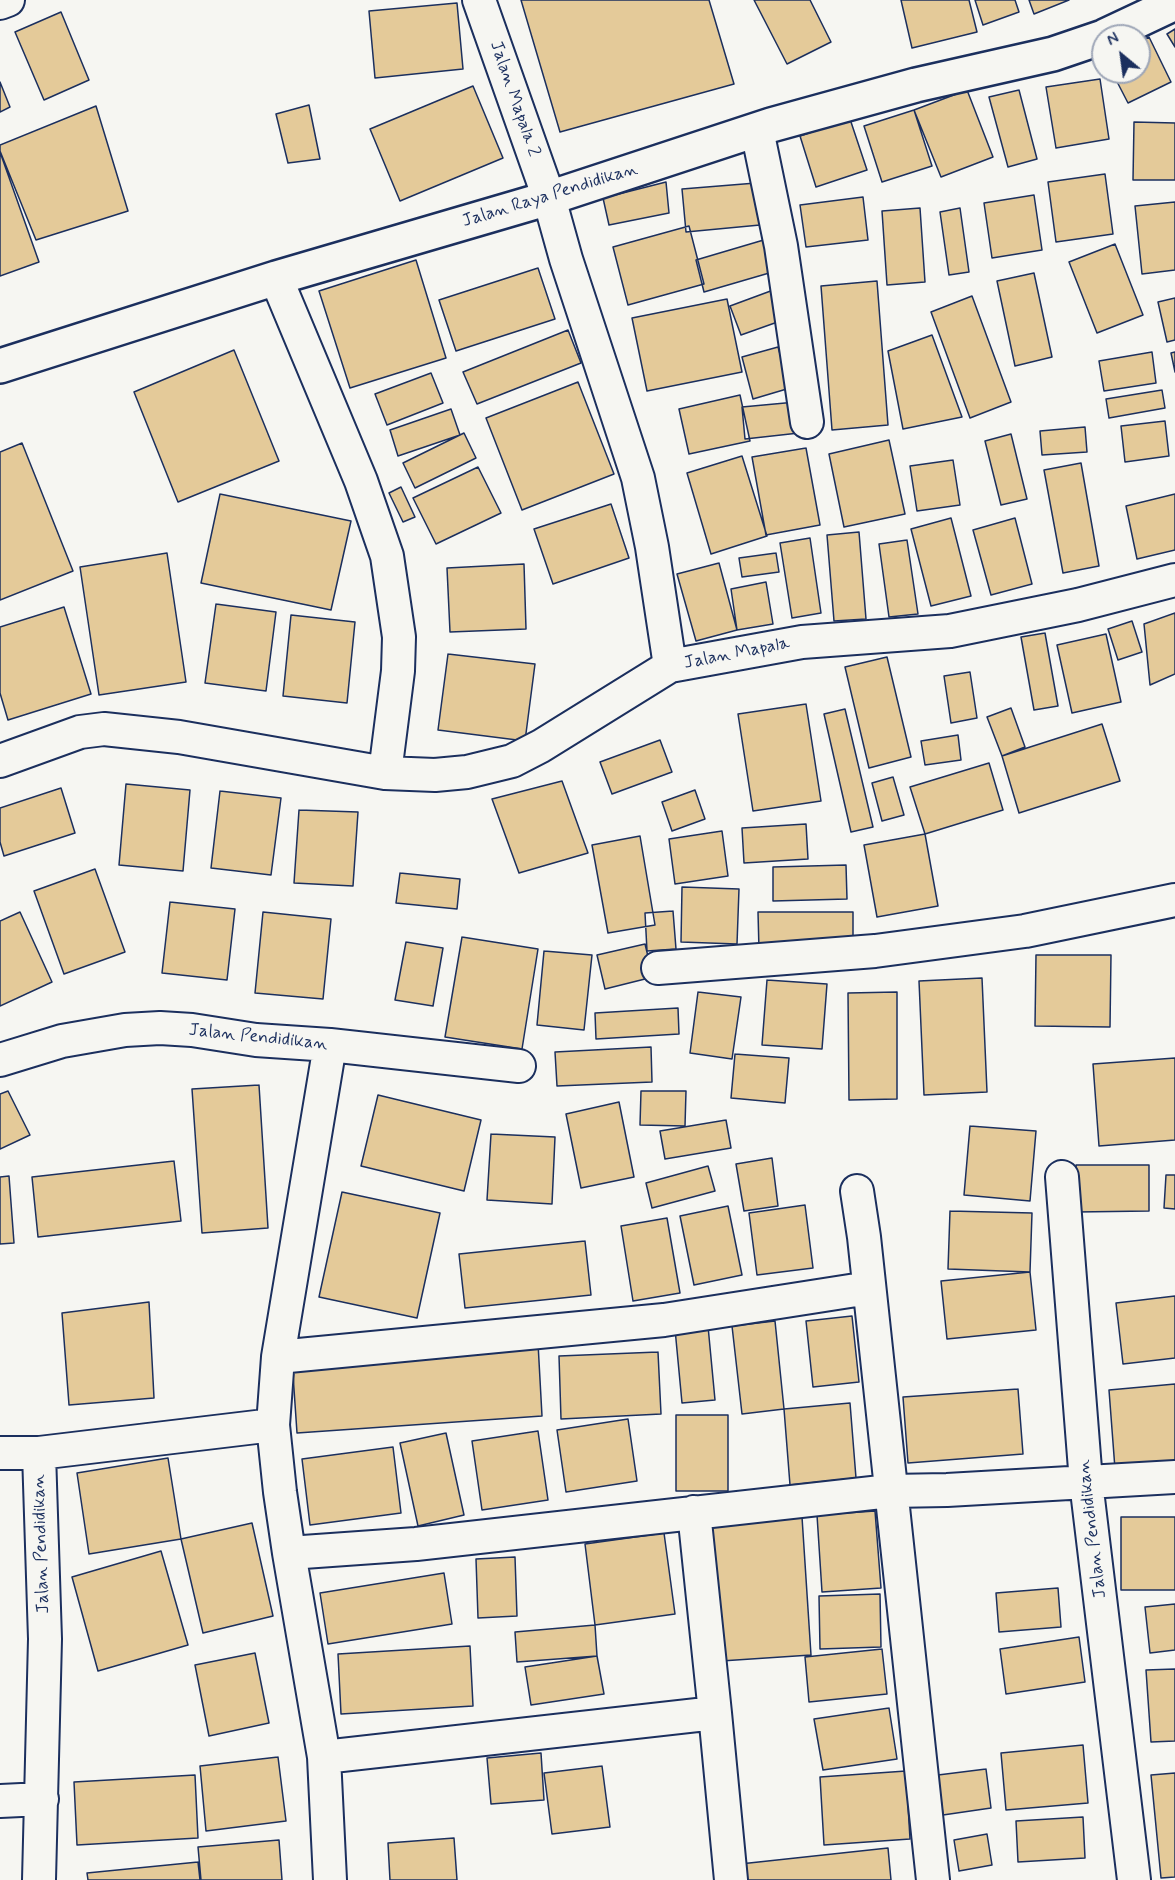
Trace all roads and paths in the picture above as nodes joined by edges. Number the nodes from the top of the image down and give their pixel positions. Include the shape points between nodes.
1 (8, 0) edge
2 (479, 0) edge
3 (0, 3) edge
4 (1175, 3) edge
5 (1130, 24) edge
6 (1091, 41) edge
7 (757, 130) junction
8 (549, 198) junction
9 (276, 278) junction
10 (0, 366) edge
11 (807, 422) dead end
12 (1175, 580) edge
13 (670, 666) junction
14 (0, 761) edge
15 (385, 773) junction
16 (1175, 900) edge
17 (658, 968) dead end
18 (330, 1045) junction
19 (0, 1060) edge
20 (519, 1065) dead end
21 (1062, 1177) dead end
22 (857, 1191) dead end
23 (869, 1288) junction
24 (278, 1357) junction
25 (273, 1425) junction
26 (0, 1453) edge
27 (39, 1453) junction
28 (1175, 1477) edge
29 (1086, 1482) junction
30 (890, 1491) junction
31 (694, 1512) junction
32 (289, 1553) junction
33 (715, 1713) junction
34 (324, 1757) junction
35 (42, 1799) junction
36 (0, 1801) edge
37 (39, 1880) edge
38 (330, 1880) edge
39 (731, 1880) edge
40 (933, 1880) edge
41 (1134, 1880) edge

1 - 3 street
2 - 8 street, Jalan Mapala 2
4 - 5 street, Jalan Raya Pendidikan
6 - 7 street, Jalan Raya Pendidikan via 1053,54 916,85
7 - 8 street, Jalan Raya Pendidikan
7 - 11 street via 781,246
8 - 9 street, Jalan Raya Pendidikan
8 - 13 street, Jalan Mapala via 638,478
9 - 10 street, Jalan Raya Pendidikan
9 - 15 street via 361,482 387,556 399,637
12 - 13 street, Jalan Mapala via 950,631 802,642
13 - 15 street via 512,760 446,774
14 - 15 street via 80,732 104,729 179,737
16 - 17 street via 1025,931 875,951
18 - 19 street, Jalan Pendidikan via 160,1028 62,1041
18 - 20 street, Jalan Pendidikan
18 - 24 street
21 - 29 street, Jalan Pendidikan
22 - 23 street
23 - 24 street via 664,1320
23 - 30 street
24 - 25 street
25 - 27 street, Jalan Pendidikan
25 - 32 street
26 - 27 street
27 - 35 street, Jalan Pendidikan via 45,1639
28 - 29 street
29 - 30 street
29 - 41 street, Jalan Pendidikan
30 - 31 street
30 - 40 street
31 - 32 street via 428,1543
31 - 33 street
32 - 34 street
33 - 34 street
33 - 39 street
34 - 38 street
35 - 36 street
35 - 37 street, Jalan Pendidikan

